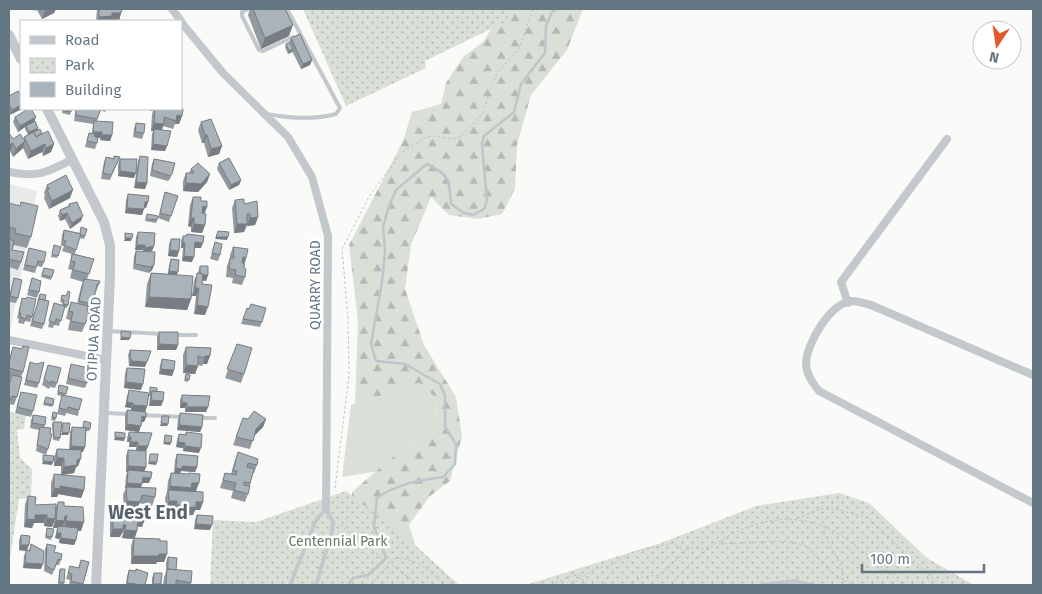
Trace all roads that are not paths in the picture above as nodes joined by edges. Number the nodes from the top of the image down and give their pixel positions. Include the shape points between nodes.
1 (172, 9) edge
2 (248, 9) edge
3 (287, 9) edge
4 (180, 20) edge
5 (182, 22) edge
6 (300, 34) junction
7 (9, 35) edge
8 (20, 57) edge
9 (48, 110) edge
10 (265, 114) junction
11 (947, 139) dead end
12 (73, 158) junction
13 (9, 172) edge
14 (848, 303) junction
15 (108, 332) junction
16 (196, 336) dead end
17 (9, 340) edge
18 (106, 360) junction
19 (1033, 375) edge
20 (104, 413) junction
21 (215, 418) dead end
22 (1033, 503) edge
23 (326, 509) junction
24 (96, 585) edge
25 (290, 585) edge
26 (316, 585) edge
27 (762, 585) edge
28 (812, 585) edge

1 - 4 street, QUARRY ROAD
2 - 6 lane via 242,12 242,16 259,50
3 - 6 lane
5 - 10 street, QUARRY ROAD via 210,59
6 - 10 lane via 340,104 339,111 331,115 304,117
7 - 8 street
9 - 12 street, OTIPUA ROAD
10 - 23 street, QUARRY ROAD via 288,136 312,177 328,236
11 - 14 street via 841,282
12 - 13 street via 35,176
12 - 15 street, OTIPUA ROAD via 108,238 111,261
14 - 19 street via 871,305
14 - 22 street via 835,308 825,319 809,349 806,364 809,378 819,391
15 - 16 lane
15 - 18 street, OTIPUA ROAD
17 - 18 street
18 - 20 street, OTIPUA ROAD
20 - 21 lane
20 - 24 street, OTIPUA ROAD
23 - 25 lane via 316,520
23 - 26 lane via 333,522
27 - 28 lane via 794,581

